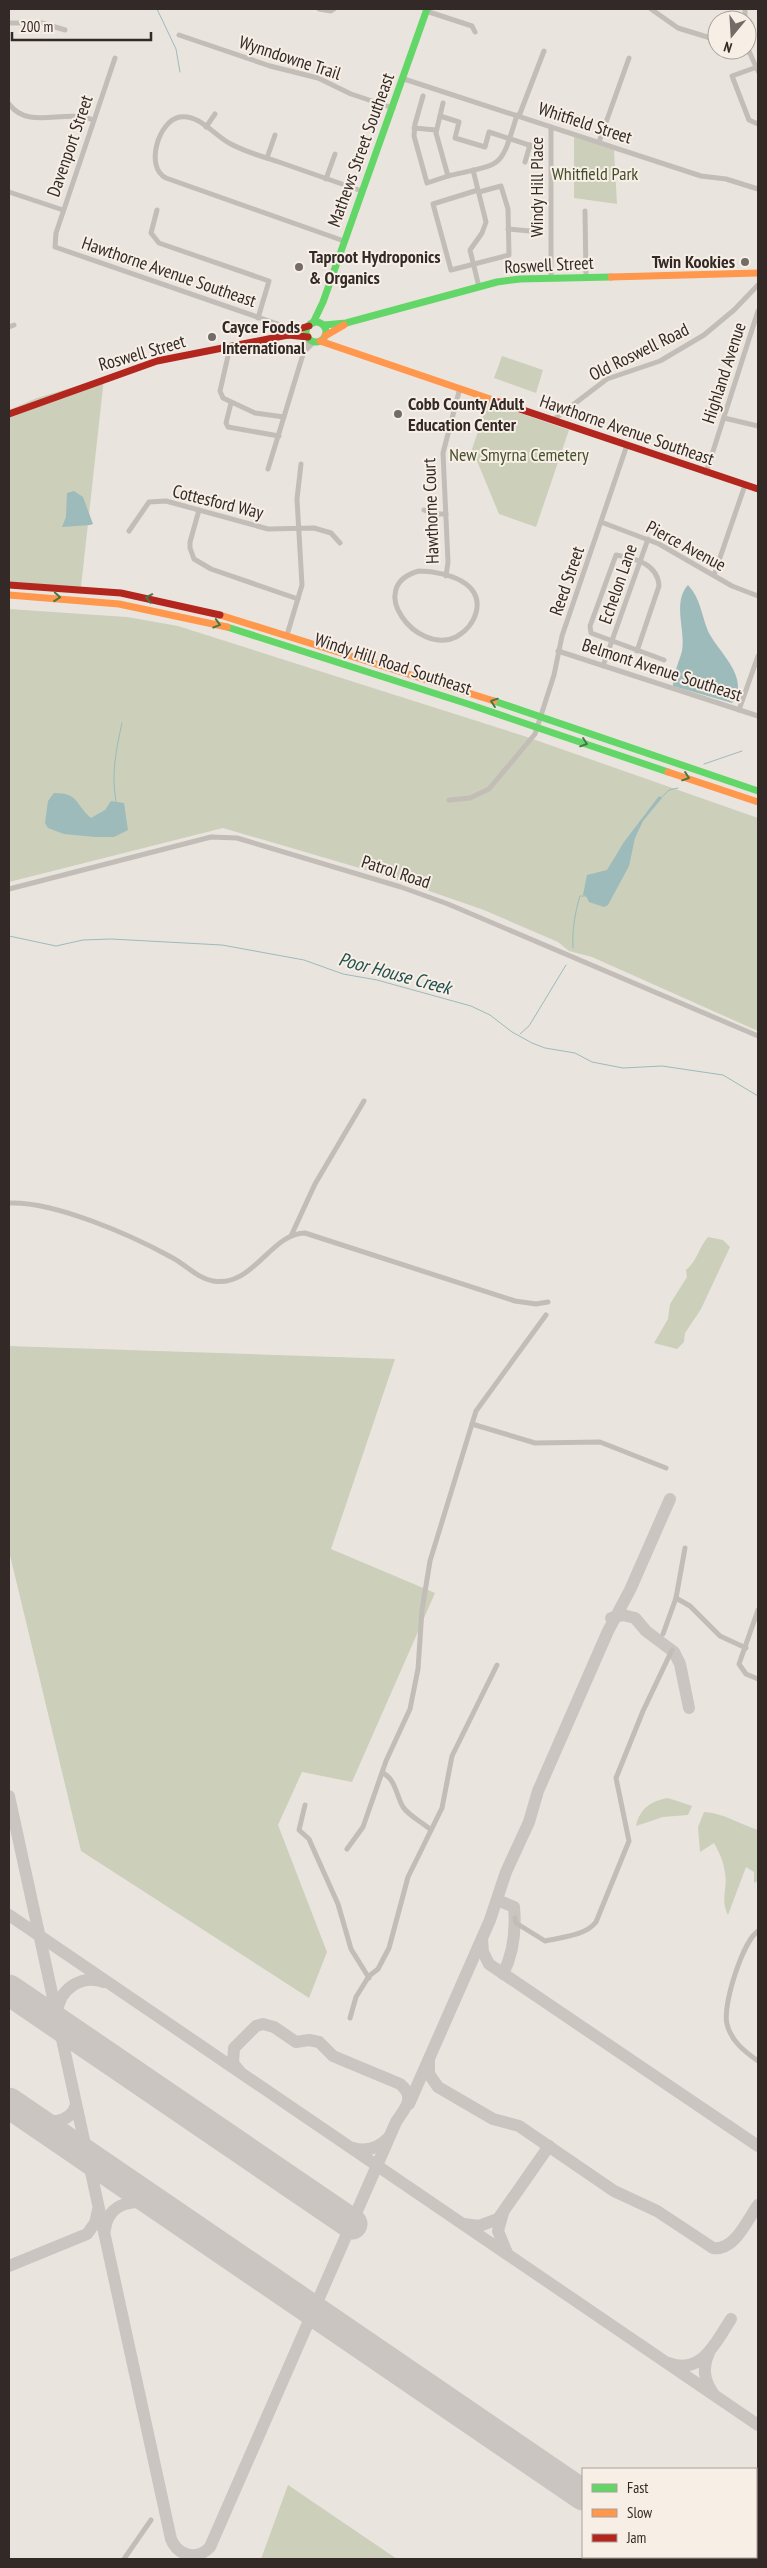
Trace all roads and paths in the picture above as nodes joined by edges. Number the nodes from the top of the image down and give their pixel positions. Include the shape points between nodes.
1 (319, 9) edge
2 (334, 9) edge
3 (651, 9) edge
4 (427, 10) edge
5 (9, 23) edge
6 (65, 30) dead end
7 (475, 32) dead end
8 (179, 35) dead end
9 (707, 37) edge
10 (544, 51) dead end
11 (115, 58) dead end
12 (629, 58) dead end
13 (757, 69) edge
14 (404, 79) junction
15 (423, 96) dead end
16 (444, 103) dead end
17 (9, 104) edge
18 (393, 108) junction
19 (215, 114) dead end
20 (440, 116) junction
21 (518, 116) junction
22 (93, 120) junction
23 (758, 124) edge
24 (206, 127) junction
25 (551, 127) junction
26 (414, 128) junction
27 (436, 130) junction
28 (274, 135) dead end
29 (510, 139) junction
30 (599, 142) junction
31 (530, 146) junction
32 (538, 148) dead end
33 (334, 154) dead end
34 (266, 158) junction
35 (525, 162) dead end
36 (473, 170) junction
37 (448, 176) junction
38 (326, 179) junction
39 (758, 189) edge
40 (479, 191) junction
41 (9, 192) edge
42 (362, 192) junction
43 (64, 210) junction
44 (157, 210) dead end
45 (585, 211) dead end
46 (508, 229) junction
47 (541, 232) dead end
48 (344, 241) junction
49 (54, 243) joint
50 (472, 264) junction
51 (758, 273) edge
52 (551, 277) junction
53 (586, 278) junction
54 (758, 285) edge
55 (479, 287) junction
56 (323, 302) junction
57 (758, 311) edge
58 (258, 318) junction
59 (346, 323) junction
60 (311, 324) junction
61 (279, 325) junction
62 (323, 325) junction
63 (296, 330) junction
64 (286, 336) junction
65 (317, 338) junction
66 (230, 347) junction
67 (460, 388) junction
68 (231, 403) junction
69 (9, 414) edge
70 (284, 417) junction
71 (724, 418) junction
72 (552, 420) junction
73 (758, 426) edge
74 (278, 436) junction
75 (627, 445) junction
76 (301, 464) dead end
77 (268, 469) dead end
78 (706, 472) junction
79 (745, 485) junction
80 (758, 489) edge
81 (199, 510) junction
82 (424, 510) dead end
83 (446, 514) junction
84 (601, 522) junction
85 (299, 527) junction
86 (128, 531) dead end
87 (648, 539) junction
88 (340, 543) dead end
89 (640, 562) junction
90 (714, 575) junction
91 (446, 576) junction
92 (9, 585) edge
93 (9, 595) edge
94 (758, 596) edge
95 (298, 599) junction
96 (287, 635) junction
97 (612, 641) junction
98 (558, 651) junction
99 (636, 651) junction
100 (758, 656) edge
101 (664, 660) dead end
102 (603, 666) junction
103 (739, 710) junction
104 (758, 716) edge
105 (541, 717) junction
106 (538, 727) junction
107 (758, 791) edge
108 (449, 800) dead end
109 (758, 802) edge
110 (9, 889) edge
111 (758, 1036) edge
112 (364, 1101) dead end
113 (9, 1203) edge
114 (291, 1236) junction
115 (548, 1302) dead end
116 (546, 1315) dead end
117 (472, 1424) junction
118 (666, 1468) dead end
119 (686, 1548) dead end
120 (676, 1598) junction
121 (758, 1610) edge
122 (663, 1634) dead end
123 (746, 1648) junction
124 (672, 1650) dead end
125 (497, 1665) dead end
126 (758, 1679) edge
127 (383, 1773) junction
128 (305, 1805) dead end
129 (431, 1830) junction
130 (347, 1849) dead end
131 (515, 1918) dead end
132 (758, 1932) edge
133 (369, 1978) junction
134 (350, 2018) dead end
135 (758, 2061) edge
136 (151, 2520) dead end
137 (124, 2559) edge

1 - 2 street
3 - 9 street via 678,28
4 - 7 street via 472,26
4 - 14 street, Mathews Street Southeast
5 - 6 street via 42,23
8 - 18 street, Wynndowne Trail via 270,66 318,78 351,94
10 - 21 street
11 - 22 street, Davenport Street
12 - 30 street
13 - 23 street via 732,76 749,120
14 - 18 street, Mathews Street Southeast
14 - 21 street, Whitfield Street
15 - 26 street
16 - 20 street
17 - 22 street via 26,118 72,114
18 - 42 street, Mathews Street Southeast
19 - 24 street
20 - 27 street
20 - 29 street via 459,122 455,138 485,147 489,132
21 - 25 street, Whitfield Street
21 - 29 street
22 - 43 street, Davenport Street
24 - 34 street via 229,143
24 - 48 street via 186,117 167,123 154,154 158,172 166,178
25 - 30 street, Whitfield Street
25 - 52 street, Windy Hill Place
26 - 27 street
26 - 37 street via 427,183
27 - 37 street
28 - 34 street
29 - 31 street
29 - 36 street via 500,161
30 - 39 street, Whitfield Street via 701,176 726,178
31 - 32 street
31 - 35 street
33 - 38 street
34 - 38 street
36 - 37 street
36 - 40 street
38 - 42 street
40 - 46 street via 501,186 508,209
40 - 50 street via 486,222 470,248
40 - 50 street via 432,204 451,270
41 - 43 street
42 - 48 street, Mathews Street Southeast
43 - 49 street, Davenport Street
44 - 58 street via 151,233 159,243 269,281
45 - 53 street
46 - 47 street
46 - 50 street via 508,255
48 - 56 street, Mathews Street Southeast
49 - 58 street, Hawthorne Avenue Southeast via 60,250
50 - 55 street
51 - 53 street, Roswell Street
52 - 53 street, Roswell Street
52 - 55 street, Roswell Street via 510,280
54 - 72 street, Old Roswell Road via 704,335 660,361 607,379
55 - 59 street, Roswell Street
56 - 60 street, Mathews Street Southeast
56 - 62 street, Mathews Street Southeast
57 - 71 street, Highland Avenue
58 - 61 street, Hawthorne Avenue Southeast
59 - 62 street, Roswell Street
59 - 65 street, Roswell Street
60 - 62 street, Roswell Street
60 - 63 street, Roswell Street
60 - 65 street via 306,330
61 - 63 street, Hawthorne Avenue Southeast
61 - 64 street
62 - 65 street, Mathews Street Southeast
63 - 64 street, Roswell Street
64 - 65 street, Roswell Street
64 - 66 street, Roswell Street
65 - 67 street, Hawthorne Avenue Southeast
65 - 70 street via 305,351
66 - 68 street via 220,391 223,398
66 - 69 street, Roswell Street via 143,365
67 - 72 street, Hawthorne Avenue Southeast
67 - 83 street, Hawthorne Court via 443,445
68 - 70 street via 255,413
68 - 74 street via 228,427
70 - 74 street
71 - 73 street
71 - 78 street, Highland Avenue
72 - 75 street, Hawthorne Avenue Southeast
74 - 77 street
75 - 78 street, Hawthorne Avenue Southeast
75 - 84 street, Reed Street
76 - 85 street via 297,499
78 - 79 street, Hawthorne Avenue Southeast
79 - 80 street, Hawthorne Avenue Southeast
79 - 90 street
81 - 85 street, Cottesford Way via 268,529
81 - 86 street, Cottesford Way via 166,501 149,502
81 - 95 street via 190,542 194,559 210,569
82 - 83 street
83 - 91 street, Hawthorne Court
84 - 87 street, Pierce Avenue
84 - 98 street, Reed Street
85 - 88 street, Cottesford Way via 326,531
85 - 95 street via 302,575
87 - 89 street, Echelon Lane
87 - 90 street, Pierce Avenue
89 - 97 street, Echelon Lane
89 - 97 street via 616,555 590,626 591,634
89 - 99 street via 651,566 658,574 659,586
90 - 94 street, Pierce Avenue
91 - 91 street via 429,571 410,573 398,586 395,606 398,614 412,628 430,638 445,640 469,629 477,610 471,589
96 -> 92 street, Windy Hill Road Southeast via 218,614 143,597 97,590
93 -> 106 street, Windy Hill Road Southeast via 119,604 200,620
95 - 96 street
105 -> 96 street, Windy Hill Road Southeast
97 - 99 street
97 - 102 street, Echelon Lane
98 - 102 street, Belmont Avenue Southeast
98 - 105 street, Reed Street
99 - 101 street
100 - 103 street
102 - 103 street, Belmont Avenue Southeast
103 - 104 street, Belmont Avenue Southeast
105 - 106 street, Reed Street
105 - 107 street, Windy Hill Road Southeast
106 - 108 street, Reed Street via 528,745 489,789 470,798
106 -> 109 street, Windy Hill Road Southeast
110 - 111 street, Patrol Road via 211,837 237,838 448,904
112 - 114 street via 315,1184
113 - 114 street via 38,1206 66,1214 138,1240 199,1276 214,1281 223,1282 243,1274
114 - 115 street via 302,1233 317,1236 515,1301
116 - 117 street via 479,1405
117 - 118 street via 535,1443 600,1442
117 - 127 street via 430,1561 422,1610 418,1669 410,1709
119 - 120 street
120 - 122 street
120 - 123 street via 690,1606 720,1636
121 - 123 street
123 - 126 street via 740,1664 746,1674
124 - 131 street via 616,1778 629,1841 596,1922 591,1929 545,1941 516,1923
125 - 129 street via 452,1756 442,1808
127 - 129 street via 390,1778 409,1814
127 - 130 street via 363,1827
128 - 133 street via 298,1830 309,1839 338,1904 351,1949
129 - 133 street via 408,1877 386,1954
132 - 135 street via 746,1945 726,2017 736,2043
133 - 134 street via 356,1997
136 - 137 street

